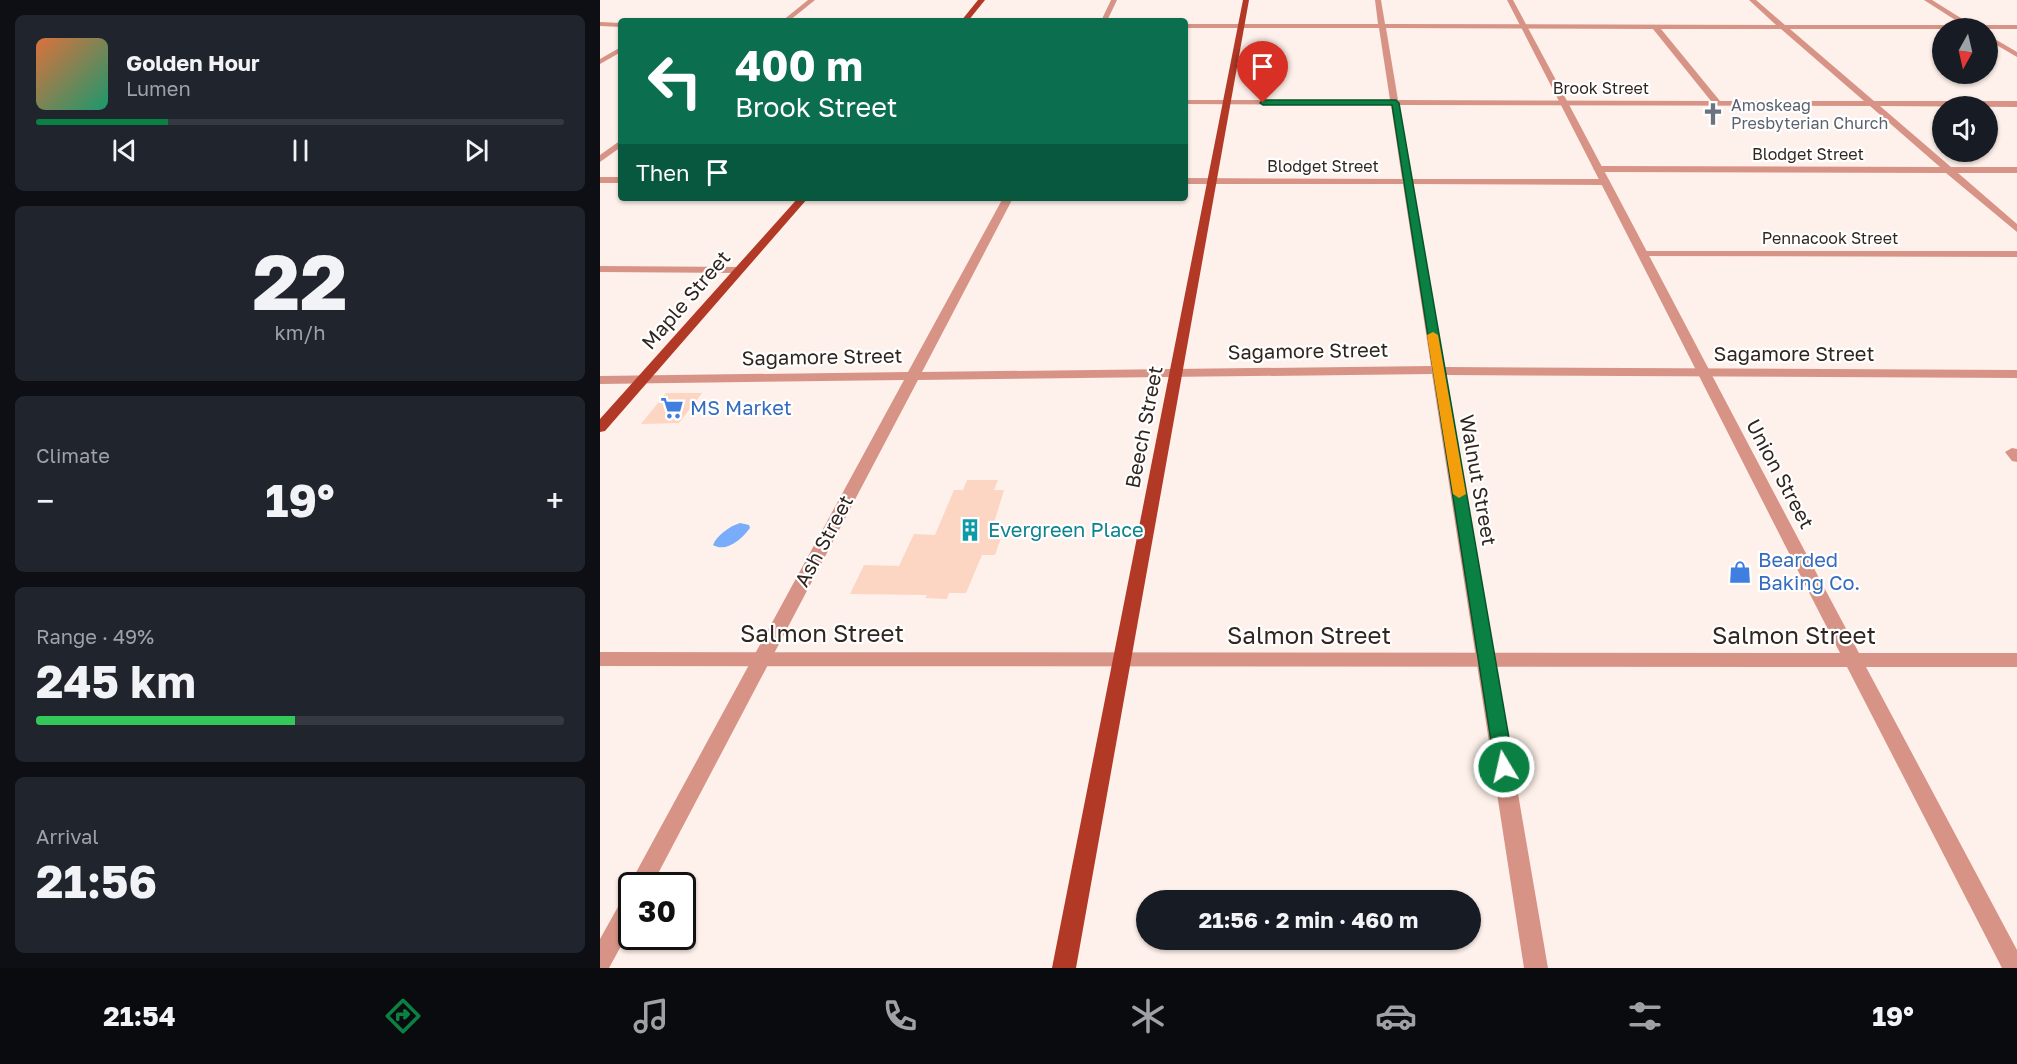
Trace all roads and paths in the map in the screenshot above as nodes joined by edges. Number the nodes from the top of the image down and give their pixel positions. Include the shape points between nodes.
1 (812, 0) edge
2 (982, 0) edge
3 (1114, 0) edge
4 (1246, 0) edge
5 (1378, 0) edge
6 (1510, 0) edge
7 (1752, 0) edge
8 (1927, 0) edge
9 (789, 18) edge
10 (967, 18) edge
11 (1105, 18) edge
12 (1956, 18) edge
13 (600, 24) edge
14 (618, 24) edge
15 (1188, 26) edge
16 (1241, 26) junction
17 (1383, 26) junction
18 (1523, 26) junction
19 (1655, 26) junction
20 (1783, 26) junction
21 (1998, 27) edge
22 (2017, 27) edge
23 (1932, 28) edge
24 (1998, 44) edge
25 (618, 51) edge
26 (2017, 56) edge
27 (600, 62) edge
28 (1188, 102) edge
29 (1225, 103) junction
30 (1396, 103) junction
31 (1563, 103) junction
32 (1717, 103) junction
33 (1872, 103) junction
34 (2017, 104) edge
35 (618, 145) edge
36 (600, 159) edge
37 (1948, 170) junction
38 (2017, 170) edge
39 (1602, 175) junction
40 (600, 180) edge
41 (618, 180) edge
42 (1188, 181) edge
43 (1212, 181) junction
44 (1408, 182) junction
45 (800, 201) edge
46 (1006, 201) edge
47 (2017, 229) edge
48 (1643, 254) junction
49 (2017, 254) edge
50 (600, 269) edge
51 (739, 270) junction
52 (1438, 371) junction
53 (1177, 372) junction
54 (1704, 373) junction
55 (2017, 374) edge
56 (912, 375) junction
57 (600, 380) edge
58 (642, 380) junction
59 (600, 428) edge
60 (763, 658) junction
61 (600, 659) edge
62 (1122, 659) junction
63 (1853, 660) junction
64 (2017, 660) edge
65 (1487, 661) junction
66 (648, 872) edge
67 (618, 929) edge
68 (600, 962) edge
69 (1064, 968) edge
70 (1536, 968) edge
71 (2014, 968) edge

1 - 9 street
2 - 10 main road
3 - 11 street
4 - 16 main road, Beech Street
5 - 17 street, Walnut Street
6 - 18 street, Union Street
7 - 20 street
8 - 12 street
13 - 14 street
15 - 16 street
16 - 17 street
16 - 29 main road, Beech Street
17 - 18 street
17 - 30 street, Walnut Street
18 - 19 street
18 - 31 street, Union Street
19 - 20 street
19 - 32 street
20 - 23 street
20 - 33 street
21 - 22 street
24 - 26 street
25 - 27 street
28 - 29 street, Brook Street
29 - 30 street, Brook Street
29 - 43 main road, Beech Street
30 - 31 street, Brook Street
30 - 44 street, Walnut Street
31 - 32 street, Brook Street
31 - 39 street, Union Street
32 - 33 street, Brook Street
33 - 34 street, Brook Street
33 - 37 street
35 - 36 street
37 - 38 street, Blodget Street
37 - 39 street, Blodget Street
37 - 47 street
39 - 44 street, Blodget Street
39 - 48 street, Union Street
40 - 41 street
42 - 43 street, Blodget Street
43 - 44 street, Blodget Street
43 - 53 main road, Beech Street
44 - 52 street, Walnut Street
45 - 51 main road, Maple Street
46 - 56 street, Ash Street
48 - 49 street, Pennacook Street
48 - 54 street, Union Street
50 - 51 street
51 - 58 main road, Maple Street
52 - 53 street, Sagamore Street
52 - 54 street, Sagamore Street
52 - 65 street, Walnut Street
53 - 56 street, Sagamore Street
53 - 62 main road, Beech Street
54 - 55 street, Sagamore Street
54 - 63 street, Union Street
56 - 58 street, Sagamore Street
56 - 60 street, Ash Street
57 - 58 street, Sagamore Street
58 - 59 main road, Maple Street
60 - 61 street, Salmon Street
60 - 62 street, Salmon Street
60 - 66 street, Ash Street
62 - 65 street, Salmon Street
62 - 69 main road, Beech Street
63 - 64 street, Salmon Street
63 - 65 street, Salmon Street
63 - 71 street, Union Street
65 - 70 street, Walnut Street
67 - 68 street

